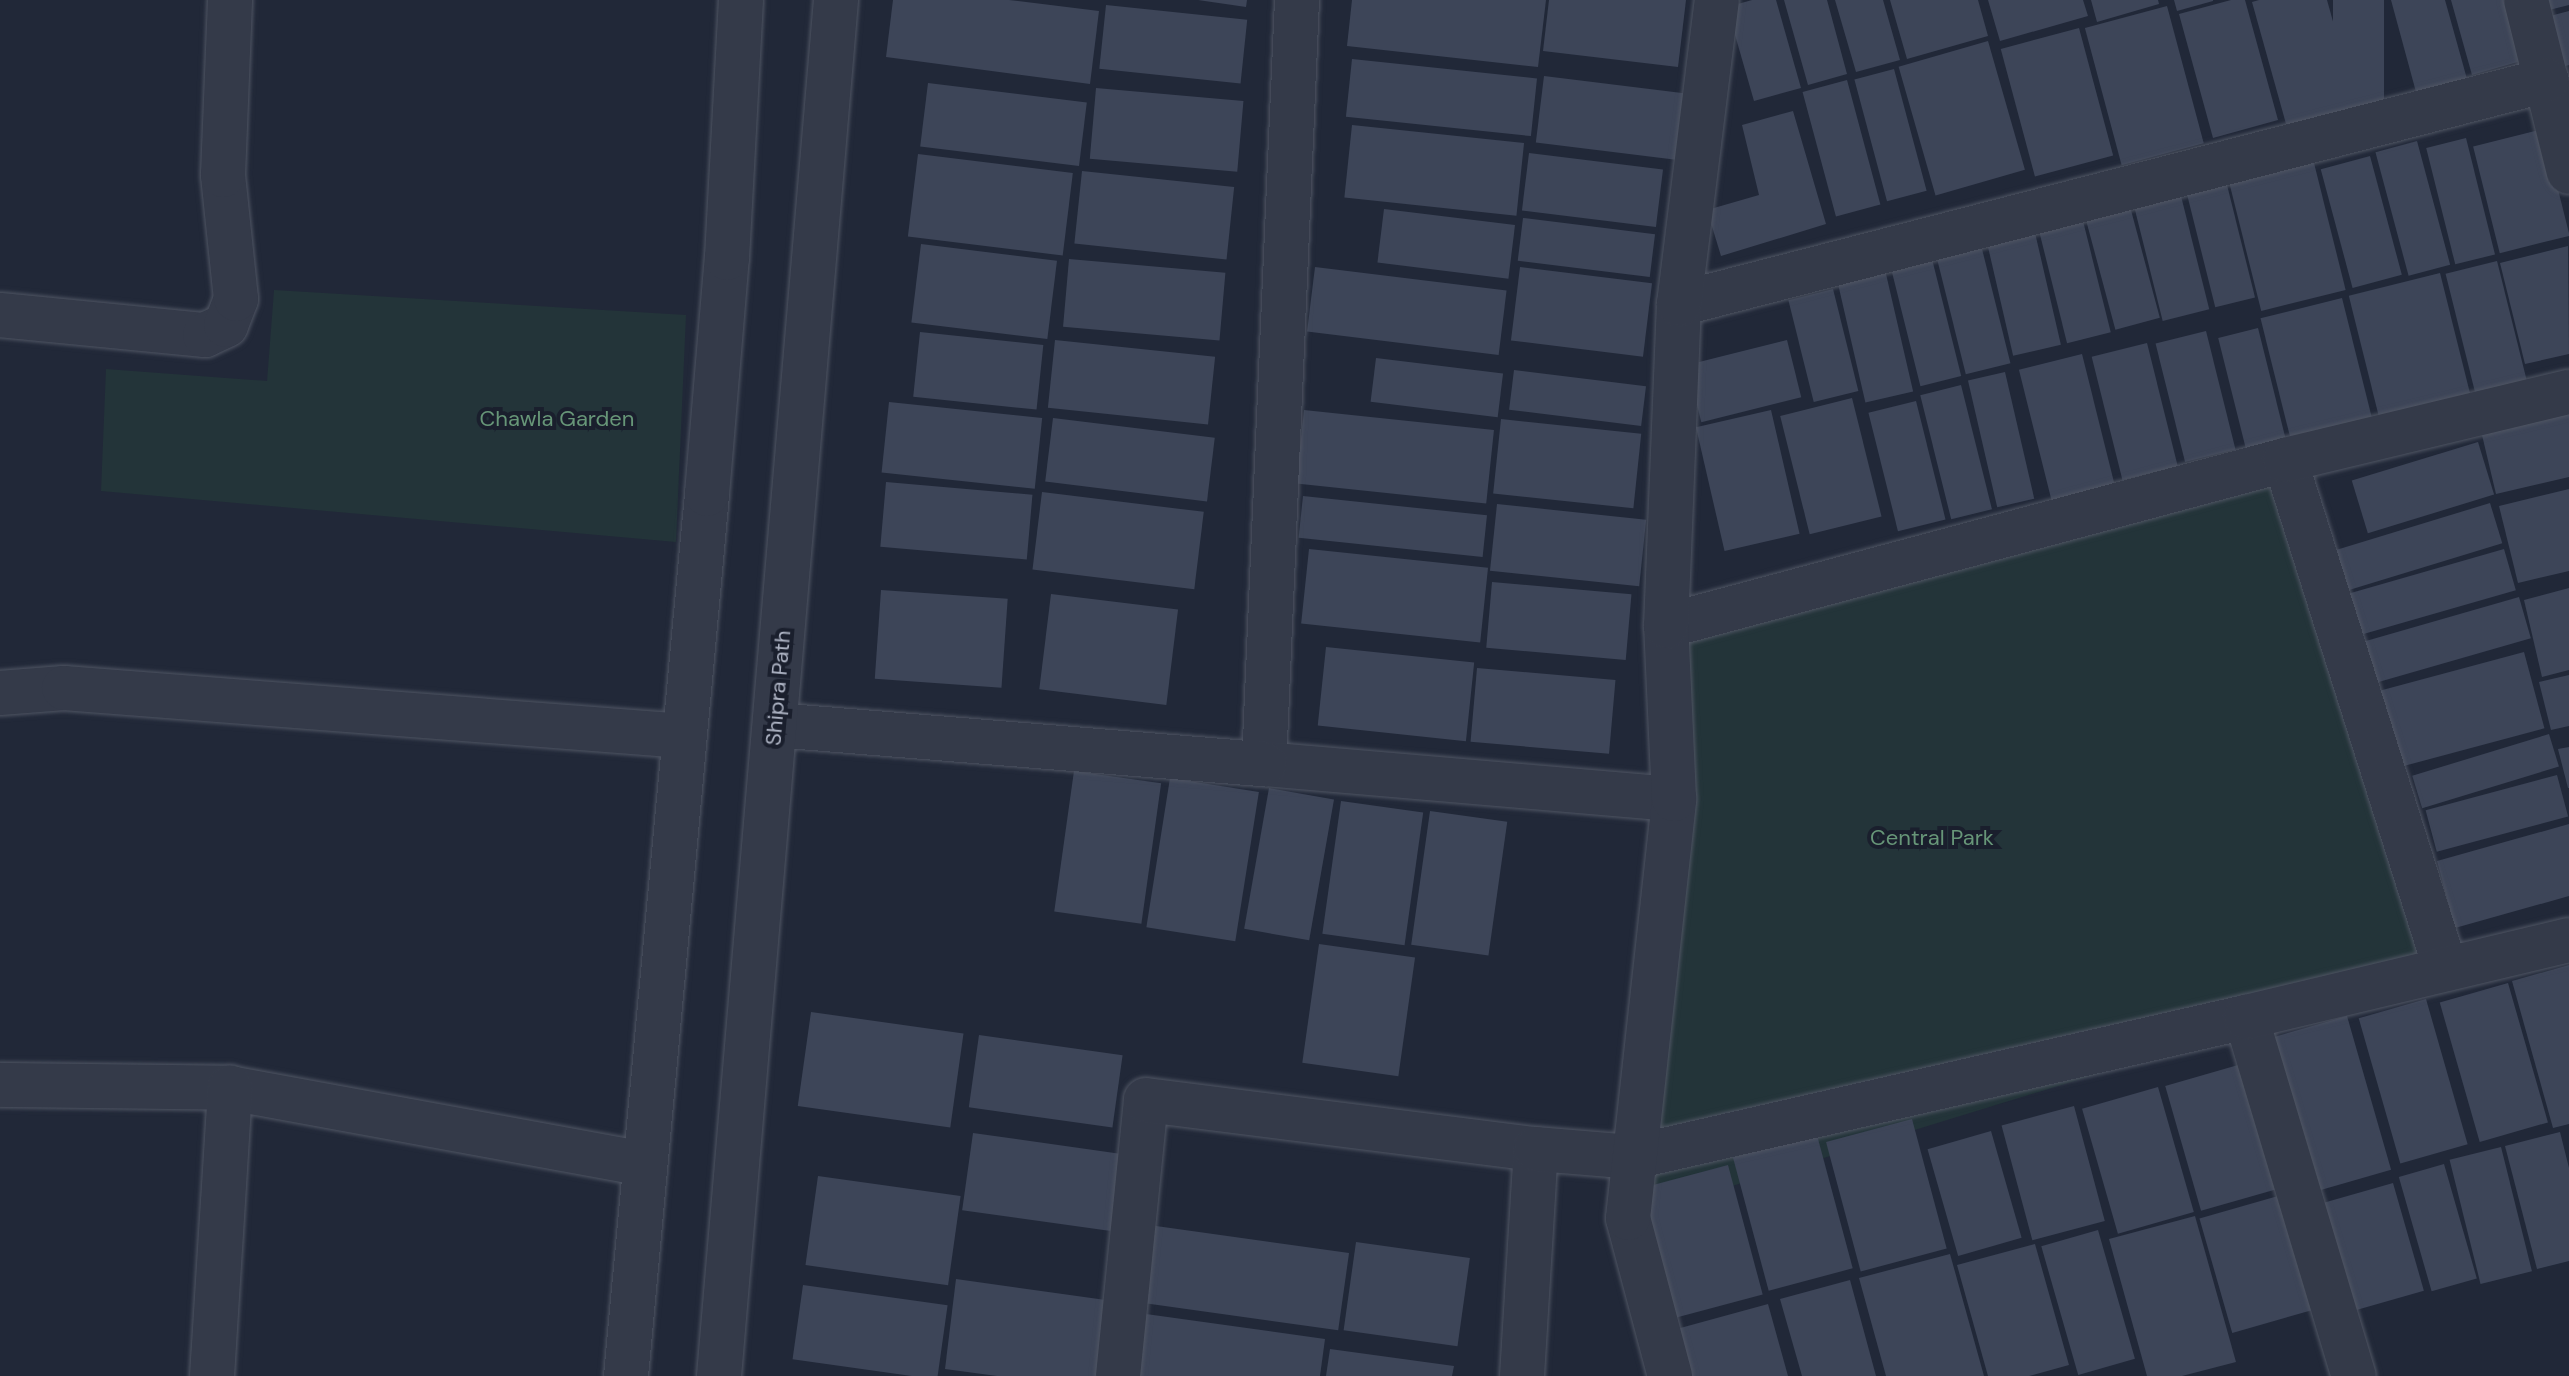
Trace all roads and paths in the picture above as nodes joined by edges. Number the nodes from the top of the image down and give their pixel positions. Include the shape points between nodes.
1 (230, 0) edge
2 (741, 0) edge
3 (836, 0) edge
4 (1297, 0) edge
5 (1717, 0) edge
6 (2526, 0) edge
7 (2547, 80) junction
8 (2569, 172) edge
9 (1679, 304) junction
10 (0, 315) edge
11 (2569, 392) edge
12 (2285, 460) junction
13 (1666, 626) junction
14 (0, 693) edge
15 (775, 725) junction
16 (684, 736) junction
17 (1264, 764) junction
18 (1674, 799) junction
19 (2569, 940) edge
20 (2445, 967) junction
21 (2246, 1017) junction
22 (0, 1085) edge
23 (230, 1088) junction
24 (1536, 1149) junction
25 (1634, 1157) junction
26 (644, 1164) junction
27 (212, 1376) edge
28 (626, 1376) edge
29 (719, 1376) edge
30 (1118, 1376) edge
31 (1522, 1376) edge
32 (1670, 1376) edge
33 (2354, 1376) edge

1 - 10 street via 223,175 236,299 226,325 205,335
2 - 16 street via 727,258
3 - 15 street, Shipra Path
4 - 17 street
5 - 9 street
6 - 7 street
7 - 8 street
7 - 9 street
9 - 13 street
11 - 12 street
12 - 13 street
12 - 20 street
13 - 18 street
14 - 16 street via 64,688
15 - 17 street
15 - 29 street, Shipra Path
16 - 26 street
17 - 18 street
18 - 25 street
19 - 20 street
20 - 21 street
21 - 25 street
21 - 33 street
22 - 23 street
23 - 26 street
23 - 27 street
24 - 25 street
24 - 30 street via 1146,1100
24 - 31 street
25 - 32 street via 1628,1218
26 - 28 street

